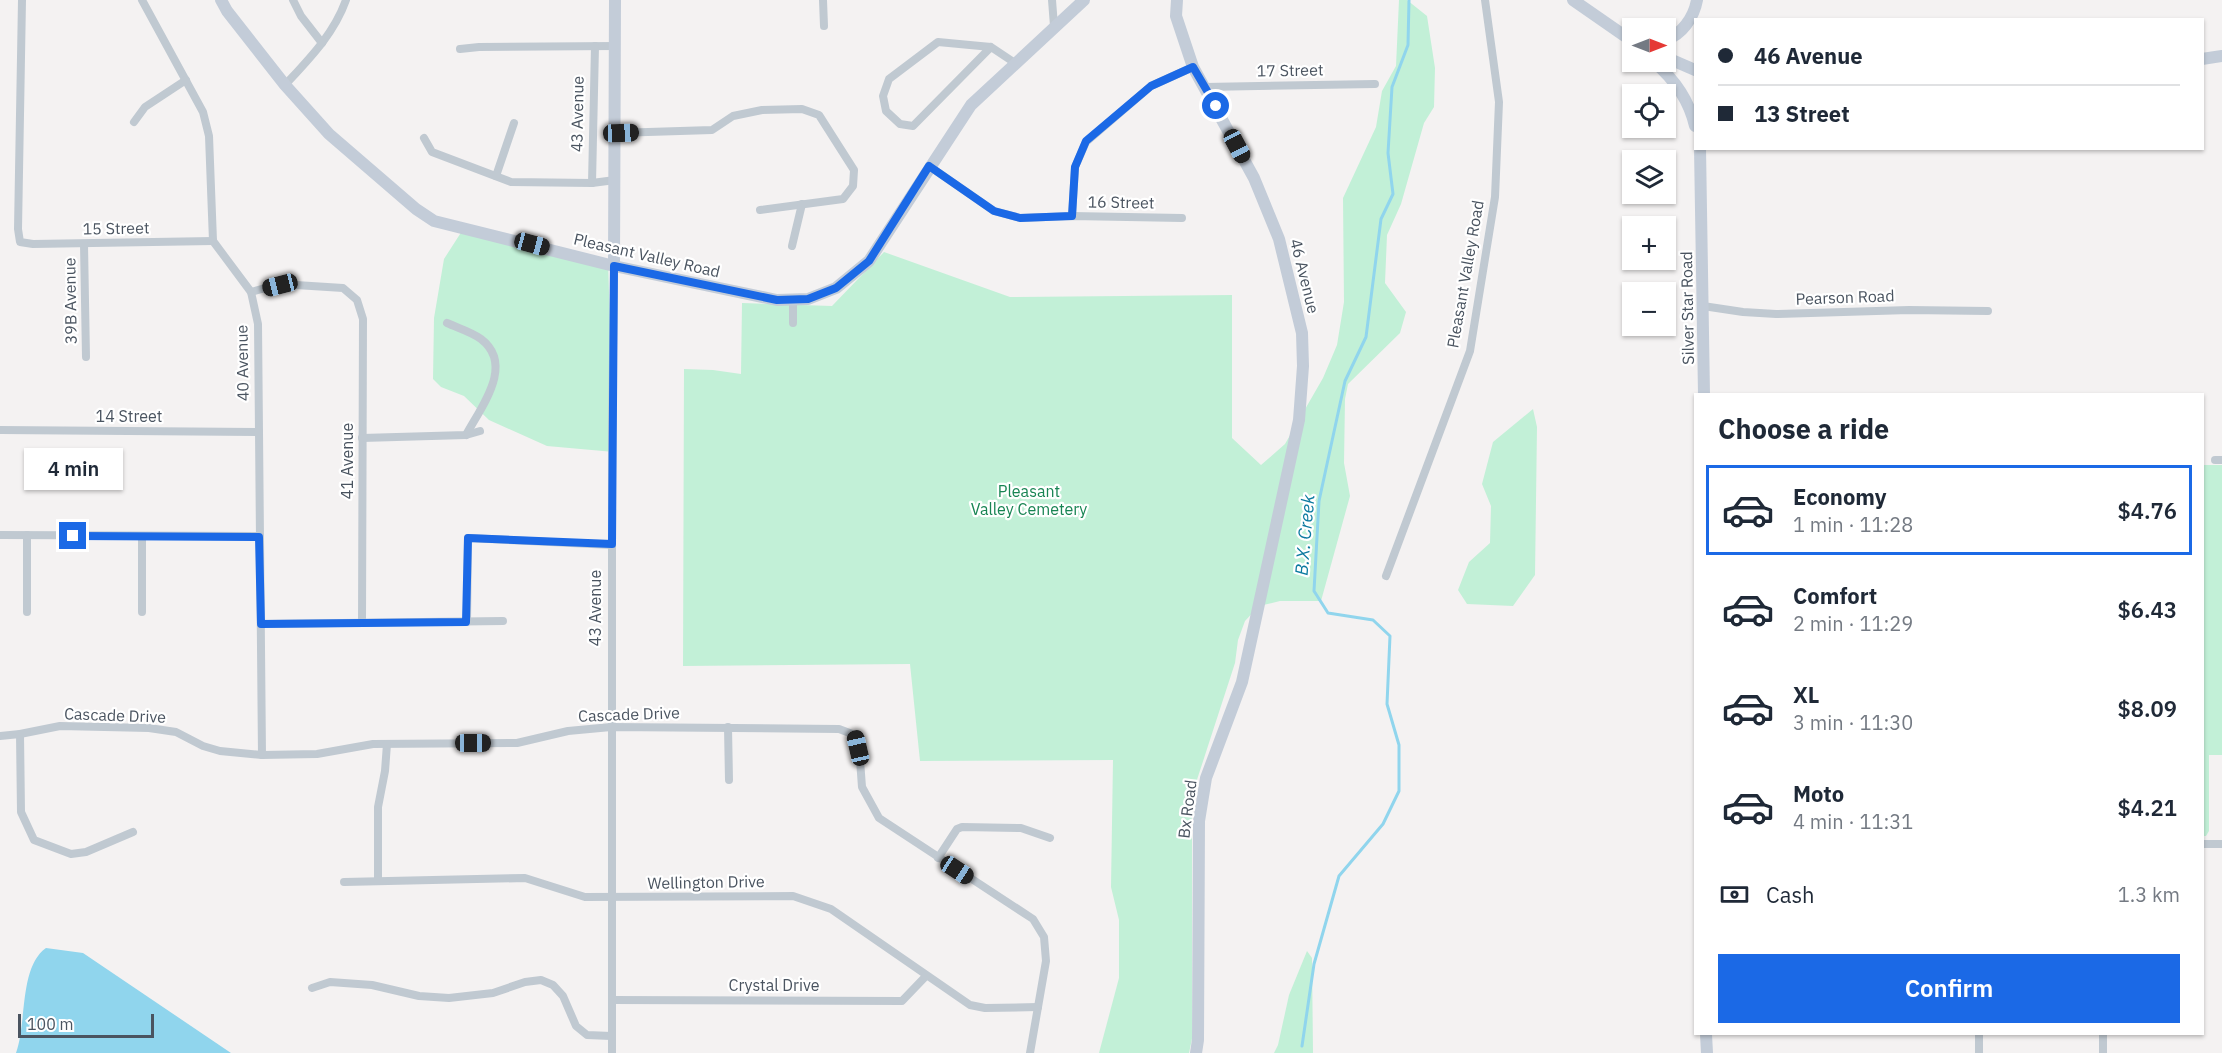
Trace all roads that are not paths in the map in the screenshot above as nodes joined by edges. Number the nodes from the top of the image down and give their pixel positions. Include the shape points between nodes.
1 (22, 0) edge
2 (142, 0) edge
3 (221, 0) edge
4 (292, 0) edge
5 (346, 0) edge
6 (615, 0) edge
7 (823, 0) edge
8 (1052, 0) edge
9 (1084, 0) edge
10 (1177, 0) edge
11 (1485, 0) edge
12 (1573, 0) edge
13 (1697, 0) edge
14 (1702, 0) edge
15 (1702, 18) edge
16 (824, 26) dead end
17 (1054, 27) junction
18 (1622, 35) edge
19 (1676, 35) edge
20 (322, 43) junction
21 (616, 45) junction
22 (595, 46) junction
23 (991, 47) junction
24 (460, 49) dead end
25 (2222, 56) edge
26 (2204, 58) edge
27 (1676, 62) edge
28 (1015, 63) junction
29 (1193, 67) junction
30 (1694, 70) edge
31 (1664, 72) edge
32 (186, 80) junction
33 (1375, 84) dead end
34 (285, 85) junction
35 (1205, 87) junction
36 (134, 122) dead end
37 (513, 123) dead end
38 (1694, 123) edge
39 (616, 133) junction
40 (424, 138) dead end
41 (1700, 150) edge
42 (929, 166) junction
43 (496, 176) junction
44 (615, 180) junction
45 (592, 183) junction
46 (802, 204) junction
47 (760, 210) dead end
48 (1072, 216) junction
49 (1182, 218) dead end
50 (213, 241) junction
51 (84, 244) junction
52 (792, 246) dead end
53 (614, 266) junction
54 (251, 292) junction
55 (793, 301) junction
56 (1703, 306) junction
57 (1988, 311) dead end
58 (447, 322) dead end
59 (793, 323) dead end
60 (86, 357) dead end
61 (1704, 393) edge
62 (0, 430) edge
63 (480, 431) dead end
64 (259, 432) junction
65 (466, 435) junction
66 (362, 438) junction
67 (0, 535) edge
68 (27, 535) junction
69 (142, 537) junction
70 (259, 537) junction
71 (612, 544) junction
72 (1386, 576) dead end
73 (1265, 578) joint
74 (27, 612) dead end
75 (142, 612) dead end
76 (503, 621) dead end
77 (466, 622) junction
78 (362, 623) junction
79 (261, 624) junction
80 (611, 727) junction
81 (728, 728) junction
82 (20, 734) junction
83 (0, 736) edge
84 (387, 744) junction
85 (262, 755) junction
86 (729, 780) dead end
87 (133, 832) dead end
88 (1050, 838) dead end
89 (2204, 844) edge
90 (2222, 844) edge
91 (938, 858) junction
92 (378, 881) junction
93 (344, 882) dead end
94 (613, 898) junction
95 (926, 976) junction
96 (312, 988) dead end
97 (612, 1000) junction
98 (1038, 1007) junction
99 (1706, 1035) edge
100 (1979, 1035) edge
101 (2103, 1035) edge
102 (611, 1036) junction
103 (612, 1053) edge
104 (1030, 1053) edge
105 (1196, 1053) edge
106 (1707, 1053) edge
107 (1979, 1053) edge
108 (2103, 1053) edge

1 - 51 street, 15 Street via 20,242
2 - 32 street
3 - 34 street, Pleasant Valley Road
4 - 20 street
5 - 20 street
6 - 21 street, 43 Avenue
7 - 16 street
8 - 17 street
9 - 17 street, Pleasant Valley Road
10 - 29 street, 46 Avenue via 1176,16
11 - 72 street, Pleasant Valley Road via 1499,102 1495,197 1470,351
12 - 18 street
13 - 19 street via 1684,29
14 - 15 street
17 - 28 street, Pleasant Valley Road
20 - 34 street
21 - 22 street
21 - 39 street, 43 Avenue
22 - 24 street
22 - 45 street, 43 Avenue
23 - 23 street via 938,42 889,79 883,96 886,111 900,124 913,126
23 - 28 street
25 - 26 street
27 - 30 street
28 - 42 street, Pleasant Valley Road via 971,105
29 - 35 street, 46 Avenue
29 - 48 street via 1151,86 1086,141 1075,167
31 - 38 street via 1686,99
32 - 36 street via 144,107
32 - 50 street via 203,112 209,136
33 - 35 street, 17 Street
34 - 53 street, Pleasant Valley Road via 329,134 434,221
35 - 73 street, 46 Avenue via 1254,178 1279,239 1302,333 1304,366 1299,420
37 - 43 street
39 - 44 street, 43 Avenue
39 - 46 street via 712,130 733,116 762,110 802,109 819,115 854,170 853,186 843,199
40 - 43 street via 432,152
41 - 56 street, Silver Star Road
42 - 48 street, 16 Street via 994,211 1020,218
42 - 55 street, Pleasant Valley Road via 869,261 836,288
43 - 45 street via 511,182
44 - 45 street
44 - 53 street, 43 Avenue
46 - 47 street
46 - 52 street
48 - 49 street, 16 Street
50 - 51 street, 15 Street
50 - 54 street, 40 Avenue
51 - 60 street, 39B Avenue
53 - 55 street, Pleasant Valley Road
53 - 71 street, 43 Avenue
54 - 64 street, 40 Avenue via 258,324
54 - 66 street, 41 Avenue via 280,285 343,288 357,300 363,319
55 - 59 street
56 - 57 street, Pearson Road via 1776,314
56 - 61 street, Silver Star Road
58 - 65 street via 480,339 492,351 497,368 495,380
62 - 64 street, 14 Street
63 - 65 street
64 - 70 street, 40 Avenue
65 - 66 street
66 - 78 street, 41 Avenue
67 - 68 street
68 - 69 street
68 - 74 street
69 - 70 street
69 - 75 street
70 - 79 street, 40 Avenue
71 - 77 street via 468,538
71 - 80 street, 43 Avenue
73 - 105 street, Bx Road via 1242,682 1206,778 1199,821
76 - 77 street
77 - 78 street
78 - 79 street
79 - 85 street, 40 Avenue
80 - 81 street, Cascade Drive
80 - 84 street, Cascade Drive via 568,731 517,743
80 - 94 street, 43 Avenue
81 - 86 street
81 - 91 street, Cascade Drive via 839,729 855,735 862,787 879,819
82 - 83 street, Cascade Drive
82 - 85 street, Cascade Drive via 60,726 149,728 176,732 220,751
82 - 87 street via 21,812 34,840 71,854 86,852
84 - 85 street, Cascade Drive via 317,754
84 - 92 street via 378,807
88 - 91 street via 1021,828 962,827
89 - 90 street
91 - 98 street, Cascade Drive via 1033,919 1044,937 1046,961
92 - 93 street, Wellington Drive
92 - 94 street, Wellington Drive via 525,878 585,897
94 - 95 street, Wellington Drive via 793,896 831,909
94 - 97 street, 43 Avenue
95 - 97 street, Crystal Drive via 902,1001
95 - 98 street, Wellington Drive via 970,1005
96 - 102 street via 330,982 372,985 419,996 449,998 493,993 541,980 564,996 576,1026 586,1035
97 - 102 street, 43 Avenue
98 - 104 street, Cascade Drive
99 - 106 street
100 - 107 street
101 - 108 street
102 - 103 street, 43 Avenue

